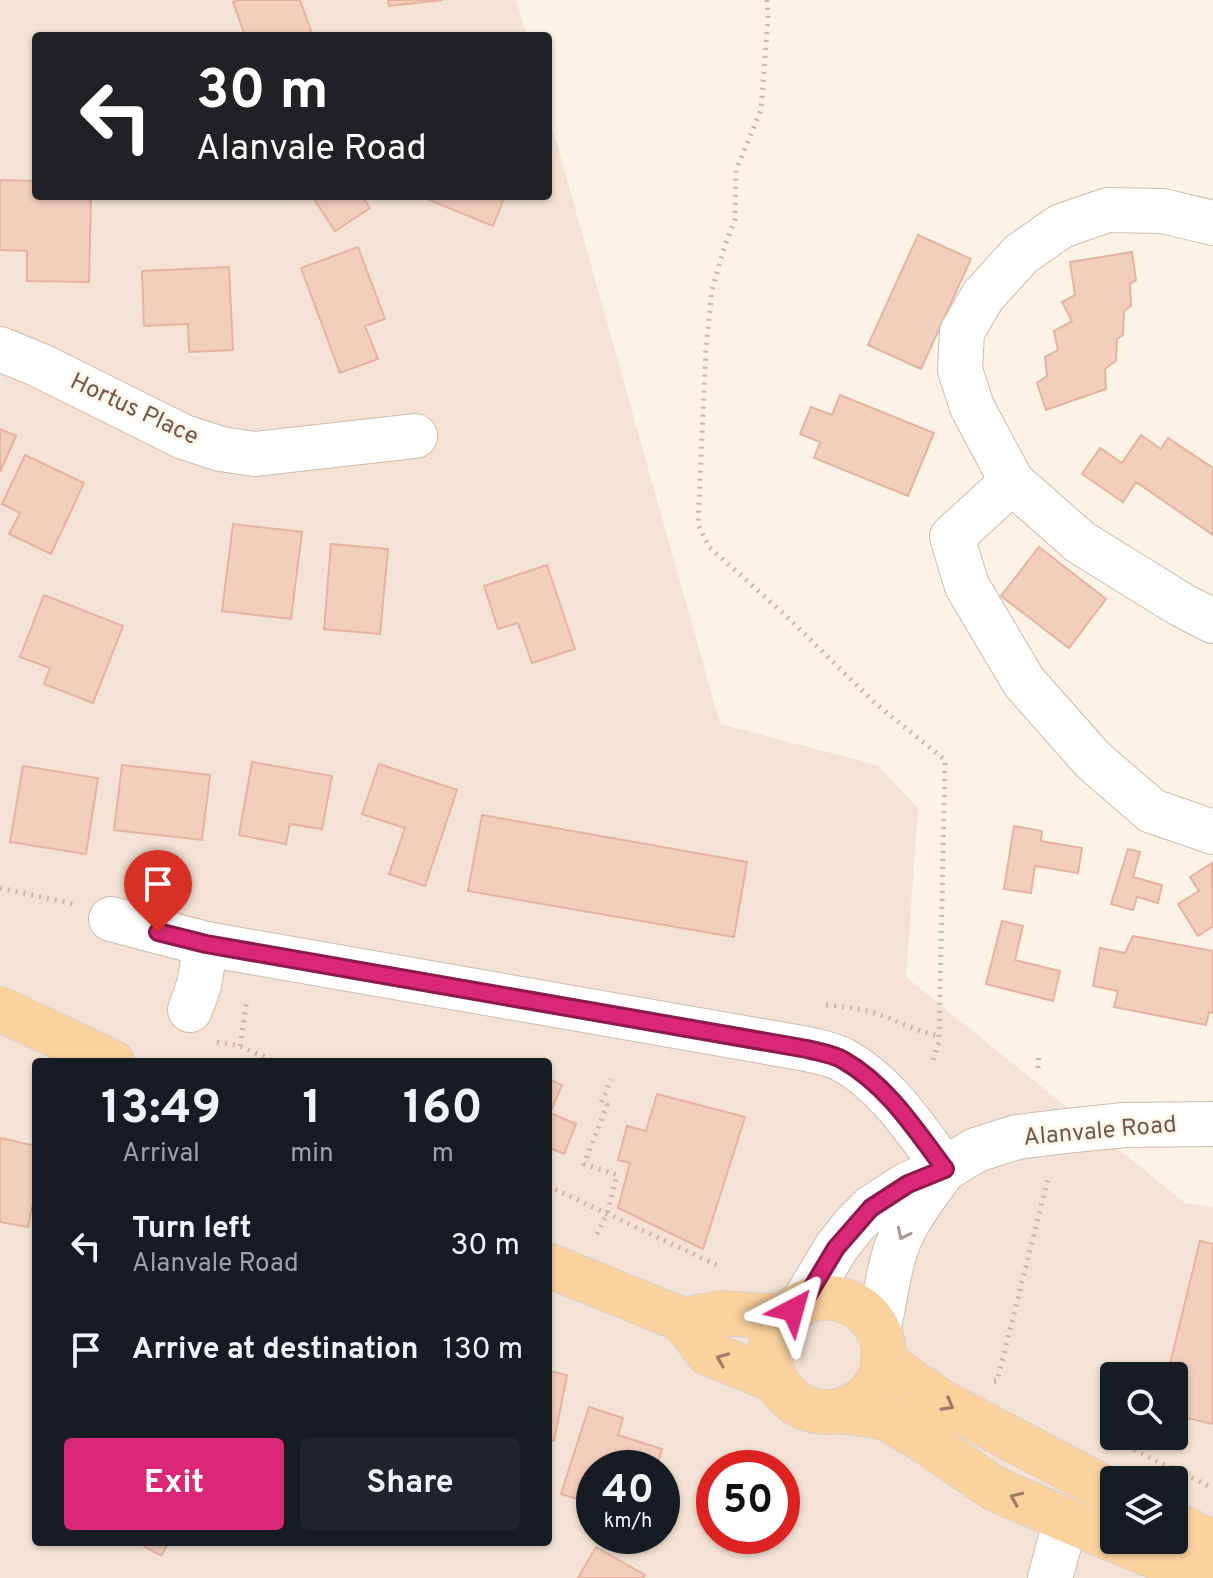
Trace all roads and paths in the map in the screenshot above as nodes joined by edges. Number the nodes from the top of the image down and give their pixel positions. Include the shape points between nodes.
1 (767, 0) edge
2 (1213, 223) edge
3 (0, 349) edge
4 (415, 436) dead end
5 (1012, 482) junction
6 (1213, 621) edge
7 (1213, 832) edge
8 (0, 888) edge
9 (92, 912) joint
10 (206, 944) junction
11 (247, 999) dead end
12 (0, 1009) edge
13 (202, 1026) joint
14 (240, 1046) junction
15 (1039, 1053) dead end
16 (104, 1058) edge
17 (267, 1058) edge
18 (932, 1063) dead end
19 (1038, 1068) dead end
20 (611, 1079) dead end
21 (1213, 1124) edge
22 (945, 1169) junction
23 (1048, 1179) dead end
24 (552, 1188) edge
25 (607, 1214) junction
26 (597, 1234) dead end
27 (552, 1267) edge
28 (727, 1270) dead end
29 (794, 1310) junction
30 (683, 1320) junction
31 (881, 1346) junction
32 (982, 1378) dead end
33 (776, 1381) junction
34 (838, 1411) junction
35 (1100, 1486) edge
36 (1066, 1520) junction
37 (1188, 1530) edge
38 (1100, 1534) edge
39 (1213, 1543) edge
40 (1148, 1554) edge
41 (1213, 1576) edge
42 (1050, 1578) edge

1 - 18 path via 761,110 736,170 735,219 712,290 698,524 709,547 875,703 945,760 939,1041
2 - 5 street via 1163,211 1108,210 1061,226 1021,254 983,296 962,332 960,370 972,407
3 - 4 street, Hortus Place via 184,437 221,449 255,454
5 - 6 street via 1080,542
5 - 7 street via 952,537 967,586 1024,682 1093,760 1152,811
8 - 9 path
9 - 10 street
10 - 13 street via 199,985
10 - 22 street via 841,1058 893,1100
11 - 14 path
12 - 16 main road
13 - 14 path
14 - 17 path
15 - 19 path
20 - 25 path via 601,1103 607,1105 584,1164 617,1175
21 - 22 street, Alanvale Road via 1124,1125 1017,1137 976,1150
22 - 29 street, Alanvale Road via 871,1208
22 -> 31 street, Alanvale Road via 917,1207 894,1255
23 - 32 path via 997,1381
24 - 25 path
25 - 26 path
25 - 28 path
27 - 30 main road
29 - 30 main road
29 - 31 main road via 821,1299 854,1305 869,1317
29 - 33 main road via 775,1332 770,1348
33 -> 30 main road via 708,1353
31 - 34 main road via 879,1379 855,1405
31 -> 35 main road via 940,1401
33 - 34 main road via 801,1407
36 -> 34 main road via 995,1489 884,1417
36 - 38 main road
36 - 42 street
37 - 39 main road
40 - 41 main road

